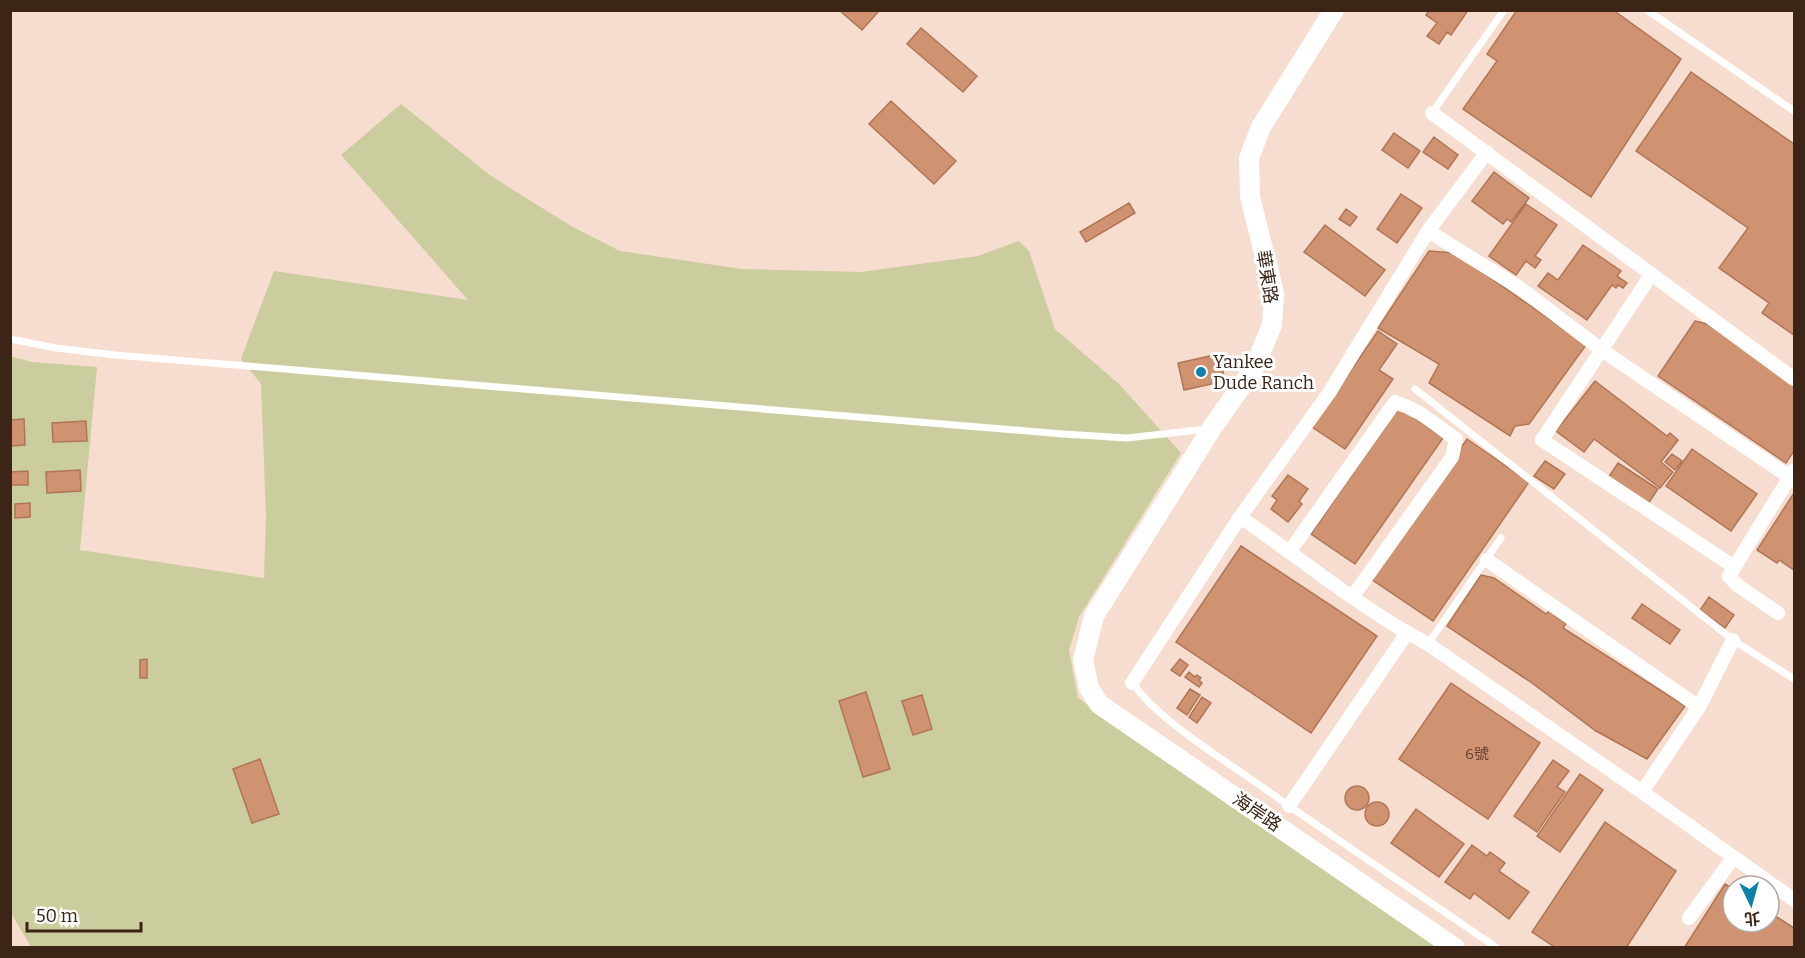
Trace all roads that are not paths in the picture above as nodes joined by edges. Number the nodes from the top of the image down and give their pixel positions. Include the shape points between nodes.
1 (1334, 10) edge
2 (1504, 10) edge
3 (1647, 10) edge
4 (1794, 111) edge
5 (1432, 113) joint
6 (1487, 152) junction
7 (1428, 231) junction
8 (1651, 275) junction
9 (10, 339) edge
10 (1603, 351) junction
11 (1794, 379) edge
12 (1415, 389) dead end
13 (1212, 428) junction
14 (1793, 475) edge
15 (1240, 517) junction
16 (1502, 538) dead end
17 (1290, 551) junction
18 (1487, 560) junction
19 (1733, 566) junction
20 (1353, 596) junction
21 (1779, 613) dead end
22 (1407, 633) junction
23 (1733, 640) junction
24 (1428, 644) junction
25 (1083, 660) joint
26 (1794, 679) edge
27 (1132, 683) joint
28 (1699, 707) junction
29 (1642, 792) junction
30 (1289, 806) junction
31 (1733, 858) junction
32 (1793, 897) edge
33 (1689, 918) dead end
34 (1455, 948) edge
35 (1497, 948) edge

1 - 13 main road, 華東路 via 1261,127 1249,158 1250,197 1274,293 1272,325 1254,368
2 - 5 lane
3 - 4 lane
5 - 6 street
6 - 7 street
6 - 8 street
7 - 10 street via 1520,288
7 - 15 street via 1329,393
8 - 10 street
8 - 11 street
9 - 13 lane via 115,355 1063,434 1127,438
10 - 14 street
10 - 19 street via 1542,440
12 - 23 lane
13 - 25 main road, 華東路 via 1094,616
14 - 19 street
15 - 17 street
15 - 27 street
16 - 18 lane
17 - 20 street
17 - 20 street via 1395,402 1427,416 1456,439 1452,457
18 - 24 lane
18 - 28 street
19 - 21 street via 1729,576 1737,585
20 - 22 street
22 - 24 street
22 - 30 street
23 - 26 lane
23 - 28 street
24 - 29 street
25 - 34 main road, 海岸路 via 1089,688 1099,704
27 - 30 lane via 1143,698 1179,728
28 - 29 street
29 - 31 street
30 - 35 lane
31 - 32 street
31 - 33 street

